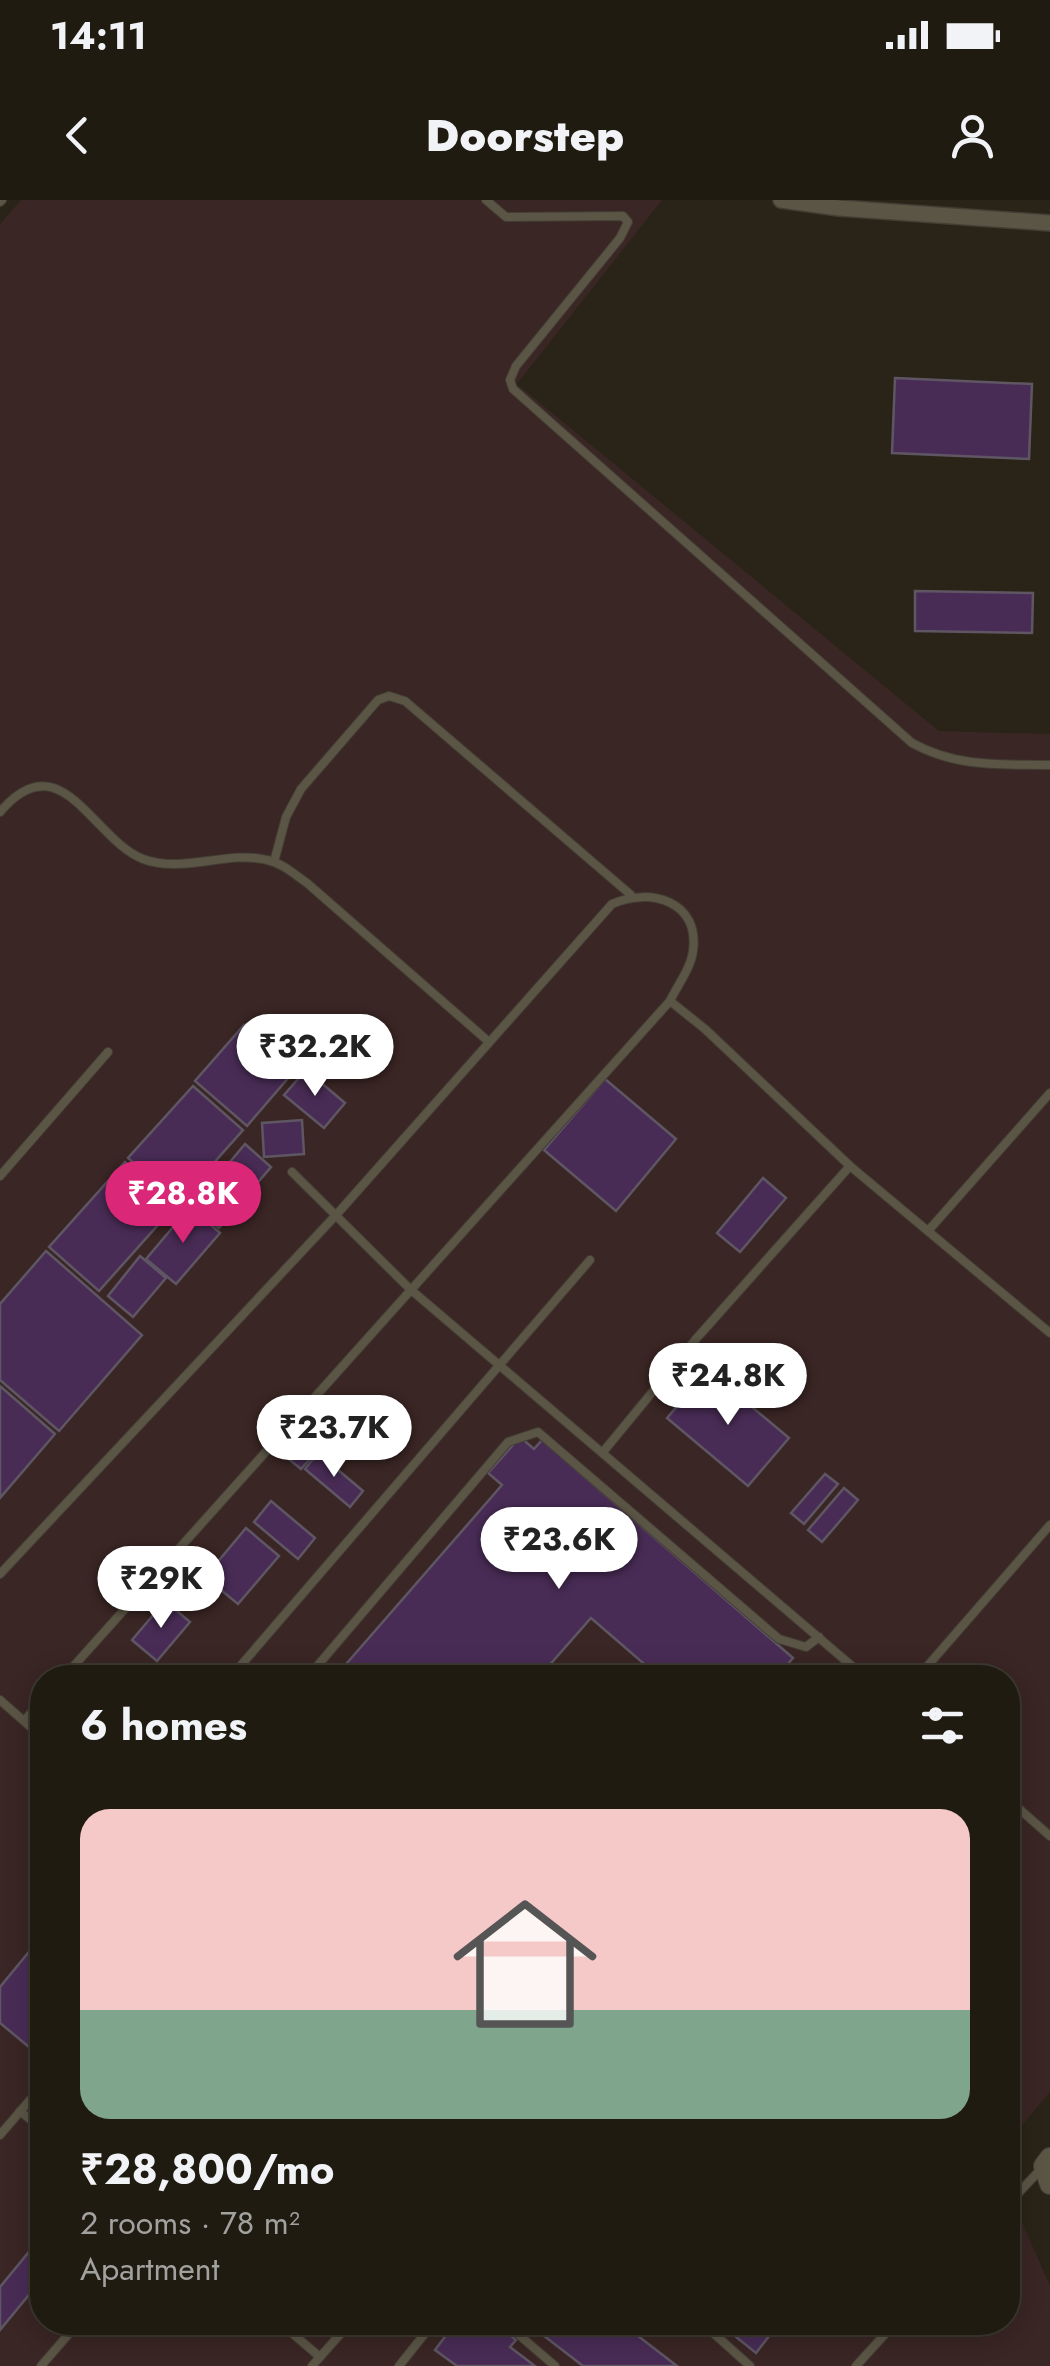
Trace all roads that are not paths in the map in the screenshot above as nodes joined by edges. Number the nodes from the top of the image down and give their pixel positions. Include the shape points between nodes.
1 (486, 200) edge
2 (781, 200) edge
3 (927, 207) edge
4 (1050, 223) edge
5 (1050, 766) edge
6 (0, 812) edge
7 (274, 862) junction
8 (631, 895) junction
9 (670, 1002) junction
10 (489, 1042) junction
11 (108, 1052) dead end
12 (1050, 1092) edge
13 (850, 1166) junction
14 (292, 1172) dead end
15 (0, 1176) edge
16 (337, 1214) junction
17 (928, 1232) junction
18 (590, 1260) dead end
19 (410, 1289) junction
20 (1050, 1333) edge
21 (500, 1363) junction
22 (603, 1452) junction
23 (1050, 1525) edge
24 (0, 1574) edge
25 (819, 1637) junction
26 (75, 1665) edge
27 (241, 1665) edge
28 (317, 1665) edge
29 (851, 1665) edge
30 (929, 1665) edge
31 (0, 1700) edge
32 (30, 1714) edge
33 (25, 1720) junction
34 (30, 1725) edge
35 (1020, 1810) edge
36 (1050, 1836) edge
37 (30, 2100) edge
38 (20, 2111) junction
39 (30, 2119) edge
40 (0, 2135) edge
41 (1048, 2169) edge
42 (1020, 2194) edge
43 (68, 2335) edge
44 (294, 2335) edge
45 (339, 2335) edge
46 (424, 2335) edge
47 (519, 2335) edge
48 (715, 2335) edge
49 (884, 2335) edge
50 (320, 2357) junction
51 (41, 2366) edge
52 (312, 2366) edge
53 (399, 2366) edge
54 (555, 2366) edge
55 (750, 2366) edge
56 (856, 2366) edge

1 - 5 lane via 506,217 623,216 628,222 516,366 513,389 912,744 970,764
2 - 3 street
3 - 4 street
6 - 7 lane via 16,793 55,788 76,798 121,846 145,860
7 - 8 lane via 301,789 378,700 389,696 405,701
7 - 10 lane via 307,883
8 - 9 lane via 655,896 680,908 693,930 693,955
8 - 10 lane via 612,904
9 - 13 lane
9 - 19 lane
10 - 16 lane
11 - 15 lane
12 - 17 lane
13 - 17 lane
13 - 22 lane
14 - 16 lane
16 - 19 lane
16 - 24 lane
17 - 20 lane
18 - 21 lane
19 - 21 lane
19 - 26 lane
21 - 22 lane
21 - 27 lane
22 - 25 lane
23 - 30 lane
25 - 28 lane via 806,1647 779,1639 538,1432 508,1442
25 - 29 lane
31 - 33 lane
32 - 33 lane
33 - 34 lane
35 - 36 lane
37 - 38 lane
38 - 39 lane
38 - 40 lane
41 - 42 lane
43 - 51 lane
44 - 50 lane
45 - 50 lane
46 - 53 lane
47 - 54 lane
48 - 55 lane
49 - 56 lane
50 - 52 lane

